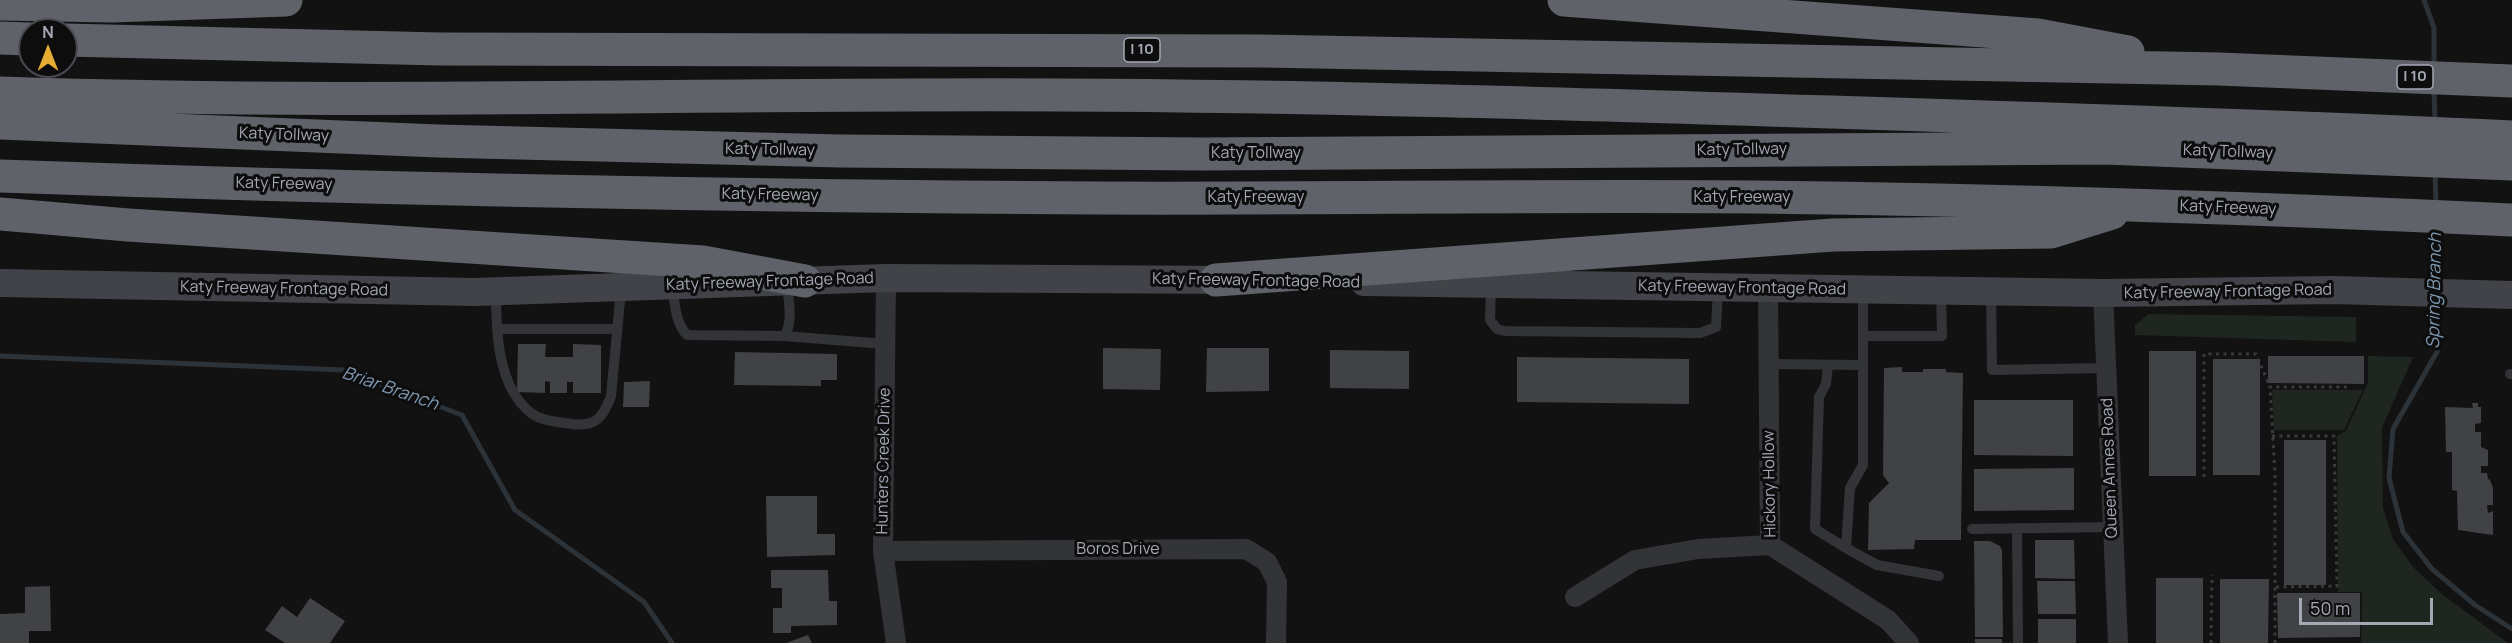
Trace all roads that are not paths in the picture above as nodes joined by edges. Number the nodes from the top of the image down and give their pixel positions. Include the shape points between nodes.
1 (286, 0) edge
2 (1564, 0) edge
3 (0, 4) edge
4 (0, 38) edge
5 (18, 39) edge
6 (78, 40) edge
7 (2218, 69) junction
8 (2512, 81) edge
9 (0, 93) edge
10 (0, 123) edge
11 (2512, 137) edge
12 (2317, 141) junction
13 (2512, 164) edge
14 (0, 176) edge
15 (2139, 205) junction
16 (0, 214) edge
17 (2512, 220) edge
18 (886, 278) junction
19 (1216, 280) junction
20 (796, 281) junction
21 (0, 283) edge
22 (1491, 284) junction
23 (672, 285) junction
24 (621, 287) junction
25 (1719, 288) junction
26 (1768, 288) junction
27 (1863, 290) junction
28 (496, 291) junction
29 (1941, 291) junction
30 (1991, 292) junction
31 (2103, 293) junction
32 (2508, 295) edge
33 (497, 329) junction
34 (617, 329) junction
35 (784, 336) junction
36 (1863, 336) junction
37 (885, 344) junction
38 (1769, 364) junction
39 (1828, 365) junction
40 (1863, 365) junction
41 (2106, 368) junction
42 (2113, 527) junction
43 (2017, 528) junction
44 (1972, 529) dead end
45 (1770, 545) junction
46 (1846, 548) junction
47 (883, 551) junction
48 (1939, 576) dead end
49 (1575, 597) dead end
50 (896, 643) edge
51 (1276, 643) edge
52 (1909, 643) edge
53 (2018, 643) edge
54 (2118, 643) edge

1 - 3 highway via 112,6
2 - 7 highway via 2038,34
4 - 5 highway
6 - 7 highway, I 10 via 440,49 1263,51
7 - 8 highway, I 10
9 - 12 highway, Katy Tollway via 224,97 829,94 1538,102
10 - 12 highway, Katy Tollway via 438,141 841,151 1213,154 2105,148
11 - 12 highway, Katy Tollway
12 - 13 highway, Katy Tollway
14 - 15 highway, Katy Freeway via 852,196 1749,197
15 - 17 highway, Katy Freeway
15 - 19 highway via 2051,232 1833,236
16 - 20 highway via 703,262
18 - 19 main road, Katy Freeway Frontage Road
18 - 20 main road, Katy Freeway Frontage Road
18 - 37 street, Hunters Creek Drive
19 - 22 main road, Katy Freeway Frontage Road
20 - 23 main road, Katy Freeway Frontage Road
20 - 35 lane
21 - 28 main road, Katy Freeway Frontage Road
22 - 25 main road, Katy Freeway Frontage Road
22 - 25 lane via 1490,320 1497,329 1505,331 1700,333 1716,327
23 - 24 main road, Katy Freeway Frontage Road
23 - 35 lane via 678,320 687,335
24 - 28 main road, Katy Freeway Frontage Road
24 - 34 lane
25 - 26 main road, Katy Freeway Frontage Road
26 - 27 main road, Katy Freeway Frontage Road
26 - 38 street, Hickory Hollow
27 - 29 main road, Katy Freeway Frontage Road
27 - 36 lane
28 - 33 lane
29 - 30 main road, Katy Freeway Frontage Road
29 - 36 lane via 1942,336
30 - 31 main road, Katy Freeway Frontage Road
30 - 41 lane via 1992,370
31 - 32 main road, Katy Freeway Frontage Road via 2334,290
31 - 41 street, Queen Annes Road
33 - 34 lane
33 - 34 lane via 503,367 519,400 532,414 552,422 580,425 597,421 606,410 611,396
35 - 37 lane
36 - 40 lane
37 - 47 street, Hunters Creek Drive
38 - 39 lane
38 - 45 street, Hickory Hollow
39 - 40 lane
39 - 46 lane via 1826,384 1819,397 1815,529
40 - 46 lane via 1863,465 1850,488
41 - 42 street, Queen Annes Road
42 - 43 lane
42 - 54 street, Queen Annes Road
43 - 44 lane
43 - 53 lane
45 - 49 street via 1698,549 1635,560
45 - 52 street, Hickory Hollow via 1888,620
46 - 48 lane via 1877,565
47 - 50 street, Hunters Creek Drive
47 - 51 street, Boros Drive via 1246,549 1267,562 1277,582

